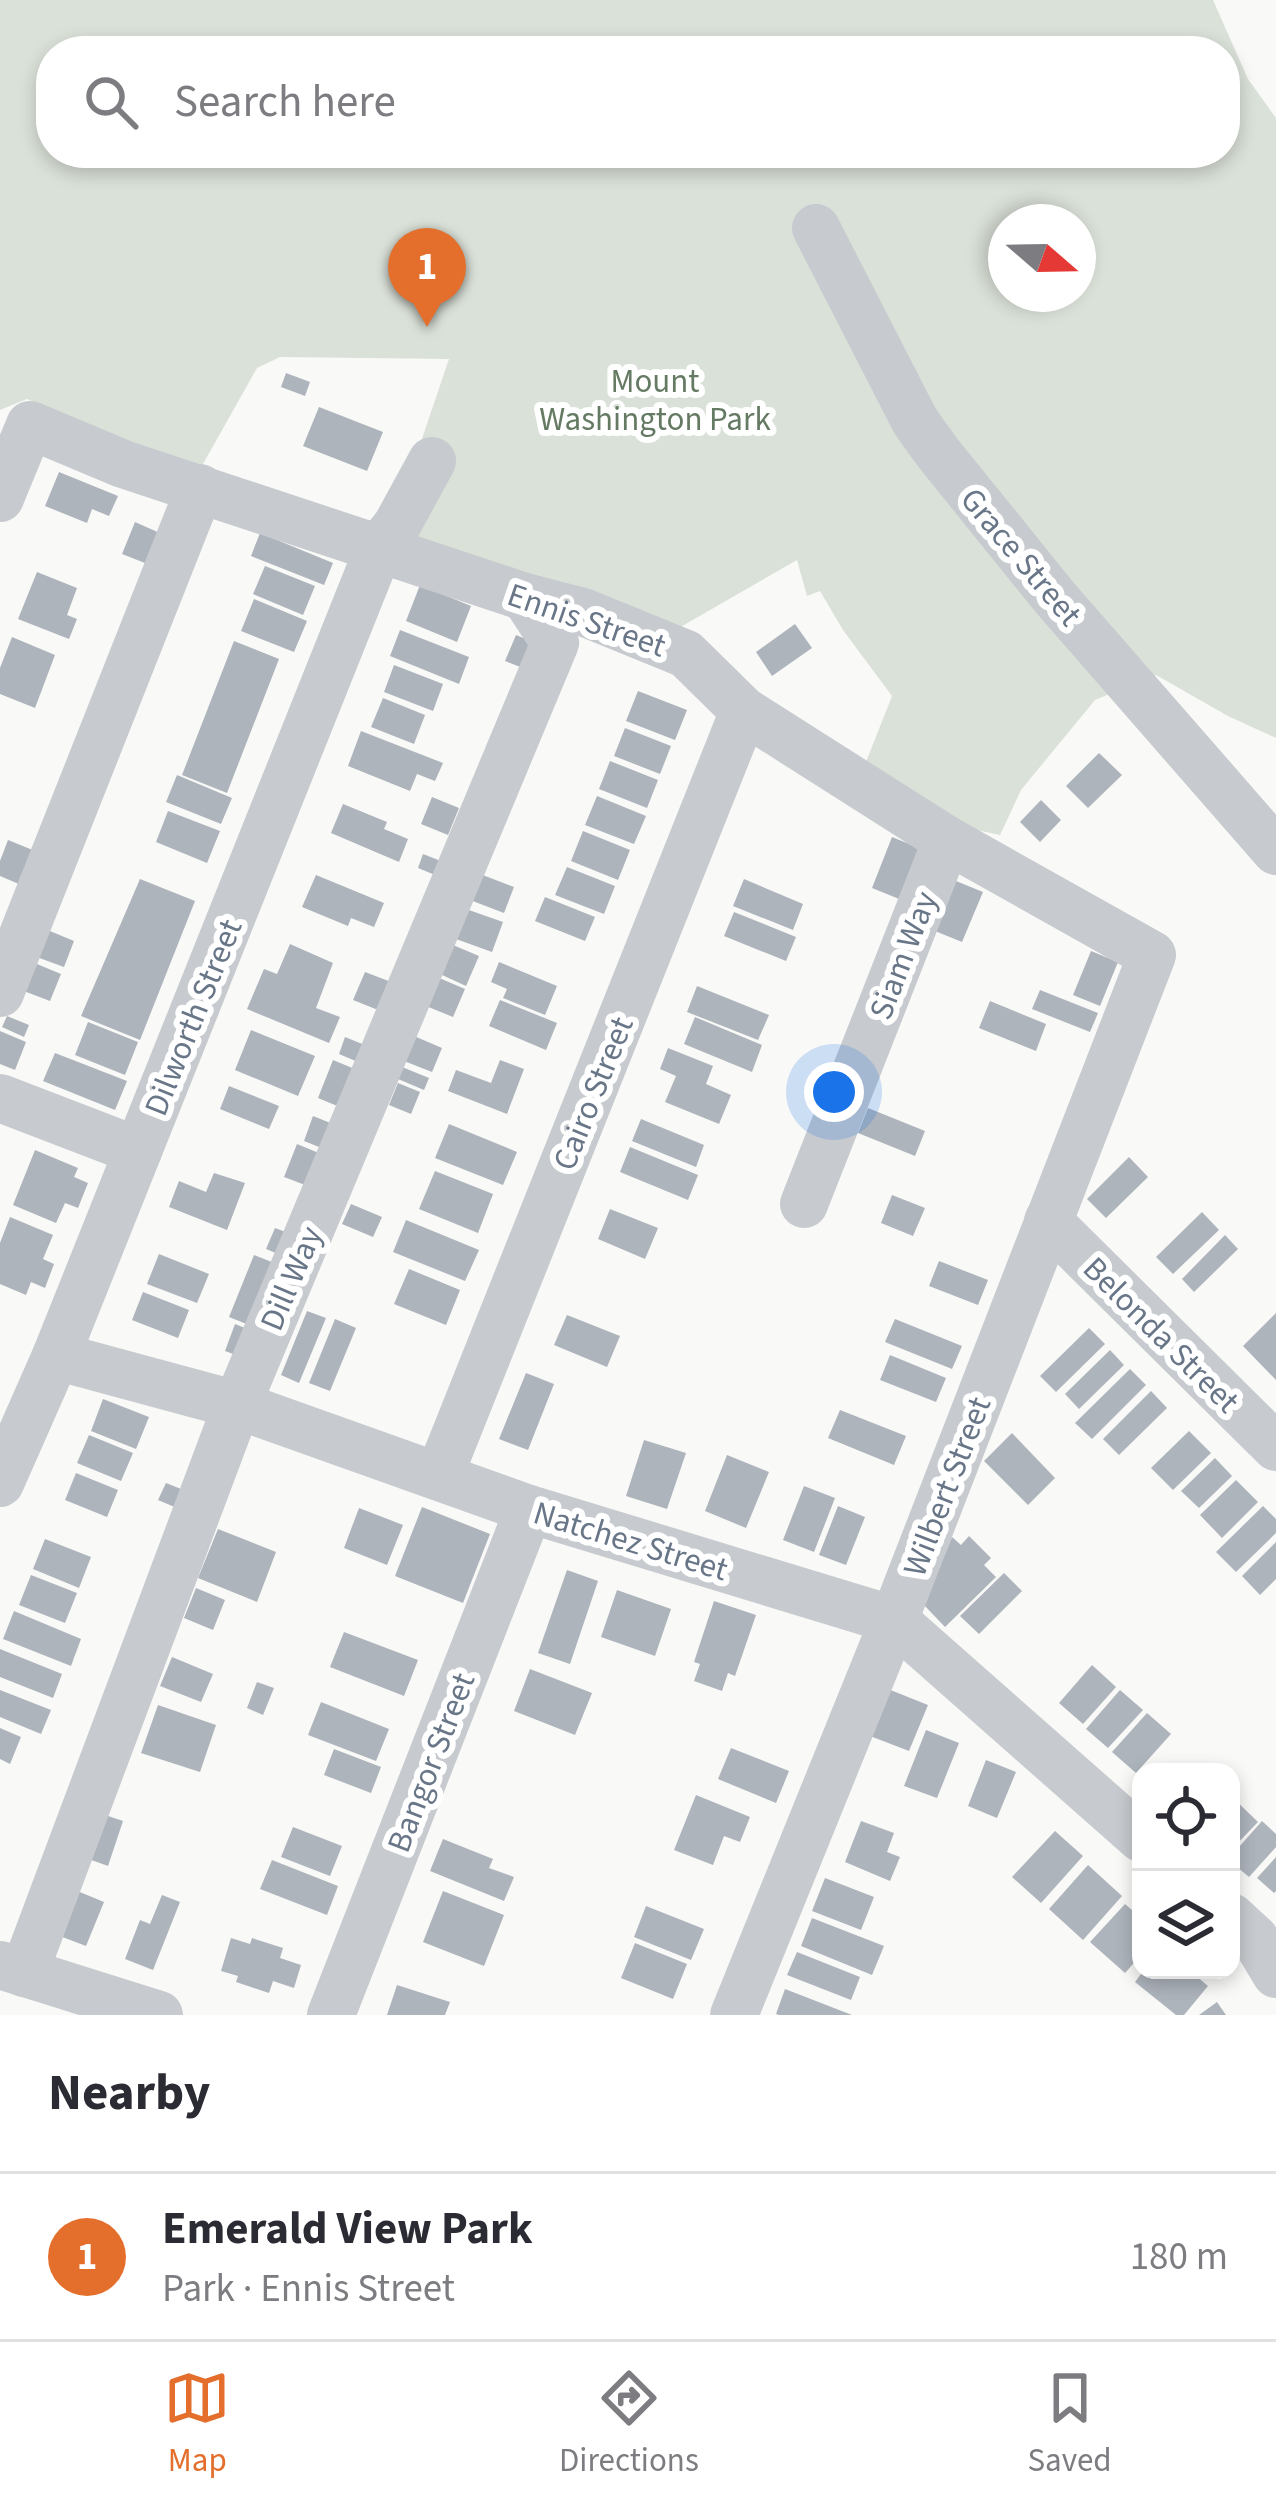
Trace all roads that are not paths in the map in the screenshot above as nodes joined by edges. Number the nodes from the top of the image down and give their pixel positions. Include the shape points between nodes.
1 (816, 228) dead end
2 (432, 461) dead end
3 (200, 488) junction
4 (0, 498) edge
5 (379, 548) junction
6 (525, 596) junction
7 (744, 711) junction
8 (946, 840) junction
9 (1276, 850) edge
10 (1151, 955) joint
11 (0, 993) edge
12 (0, 1098) edge
13 (138, 1151) junction
14 (804, 1204) dead end
15 (1048, 1220) junction
16 (56, 1356) junction
17 (237, 1405) junction
18 (1276, 1447) edge
19 (439, 1476) junction
20 (0, 1483) edge
21 (529, 1509) junction
22 (894, 1620) junction
23 (1132, 1830) edge
24 (1240, 1925) edge
25 (12, 1969) edge
26 (1276, 1974) edge
27 (159, 2015) edge
28 (331, 2015) edge
29 (734, 2015) edge

1 - 9 street, Grace Street via 915,422 1056,599
2 - 5 street, Dilworth Street
3 - 4 street, Ennis Street via 30,425
3 - 5 street, Ennis Street
3 - 11 street
5 - 6 street, Ennis Street
5 - 13 street, Dilworth Street
6 - 7 street, Ennis Street via 686,655
6 - 17 street, Dill Way via 555,644
7 - 8 street, Ennis Street
7 - 19 street, Cairo Street
8 - 10 street, Ennis Street
8 - 14 street, Siam Way
10 - 15 street, Wilbert Street
12 - 13 street
13 - 16 street, Dilworth Street
15 - 18 street, Belonda Street
15 - 22 street, Wilbert Street
16 - 17 street, Natchez Street
16 - 20 street, Dilworth Street
17 - 19 street, Natchez Street
17 - 25 street, Dill Way
19 - 21 street, Natchez Street
21 - 22 street, Natchez Street
21 - 28 street, Bangor Street
22 - 23 street, Natchez Street
22 - 29 street, Wilbert Street
24 - 26 street
25 - 27 street

